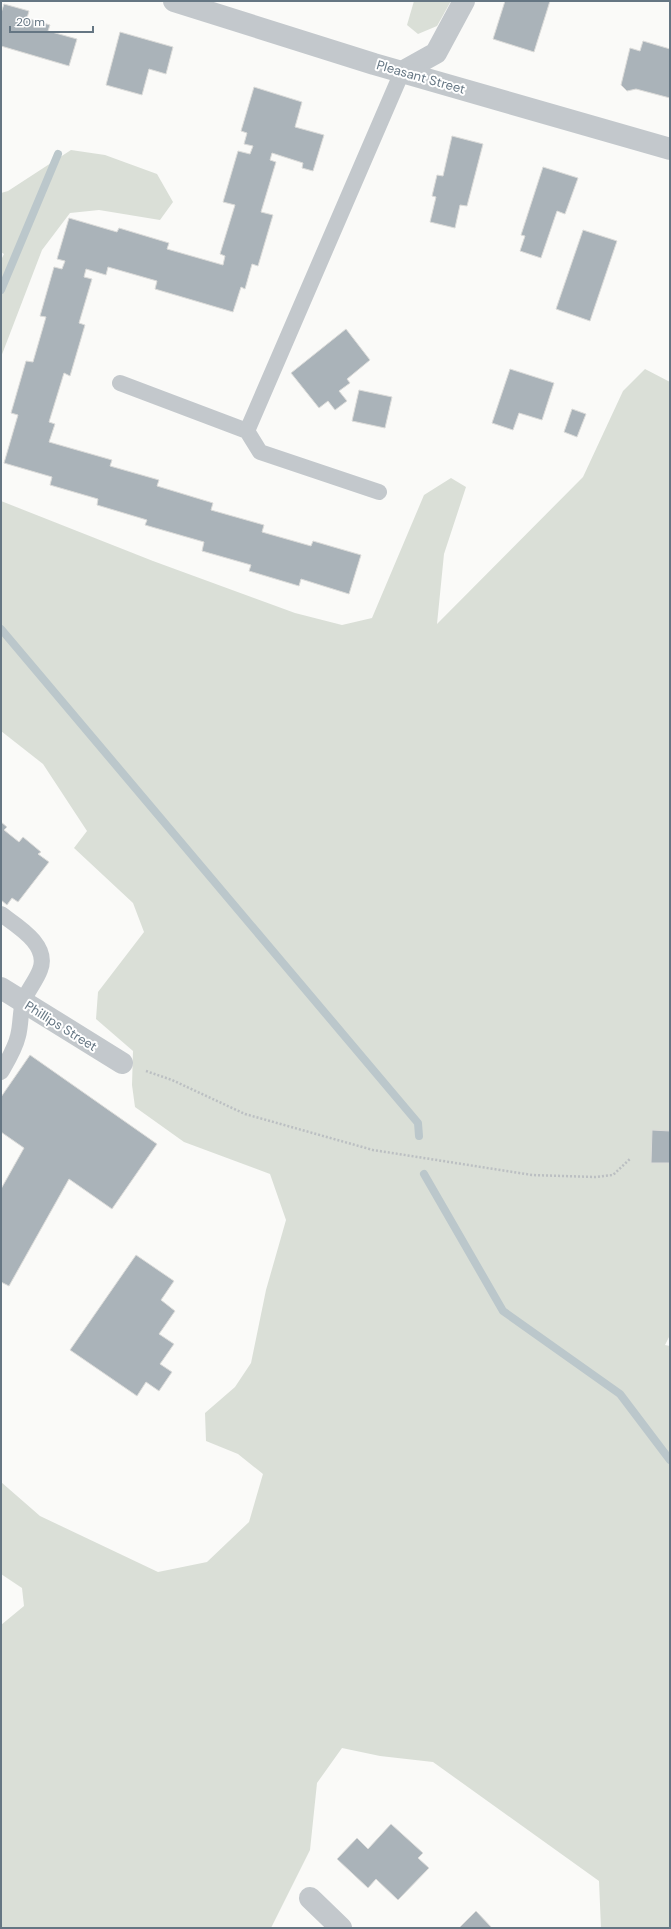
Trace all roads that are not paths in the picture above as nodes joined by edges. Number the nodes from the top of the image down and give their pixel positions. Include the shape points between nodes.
1 (174, 1) edge
2 (464, 1) edge
3 (402, 72) junction
4 (670, 149) edge
5 (120, 383) dead end
6 (247, 430) junction
7 (379, 492) dead end
8 (1, 914) edge
9 (1, 988) edge
10 (23, 1002) junction
11 (122, 1063) road end
12 (1, 1072) edge
13 (310, 1898) dead end
14 (341, 1928) edge

1 - 3 street, Pleasant Street
2 - 3 street via 436,53
3 - 4 street, Pleasant Street
3 - 6 lane
5 - 6 lane
6 - 7 lane via 260,452
8 - 10 lane via 32,938 40,951 41,969
9 - 10 street, Phillips Street
10 - 11 street, Phillips Street
10 - 12 lane via 18,1036 12,1054
13 - 14 street

